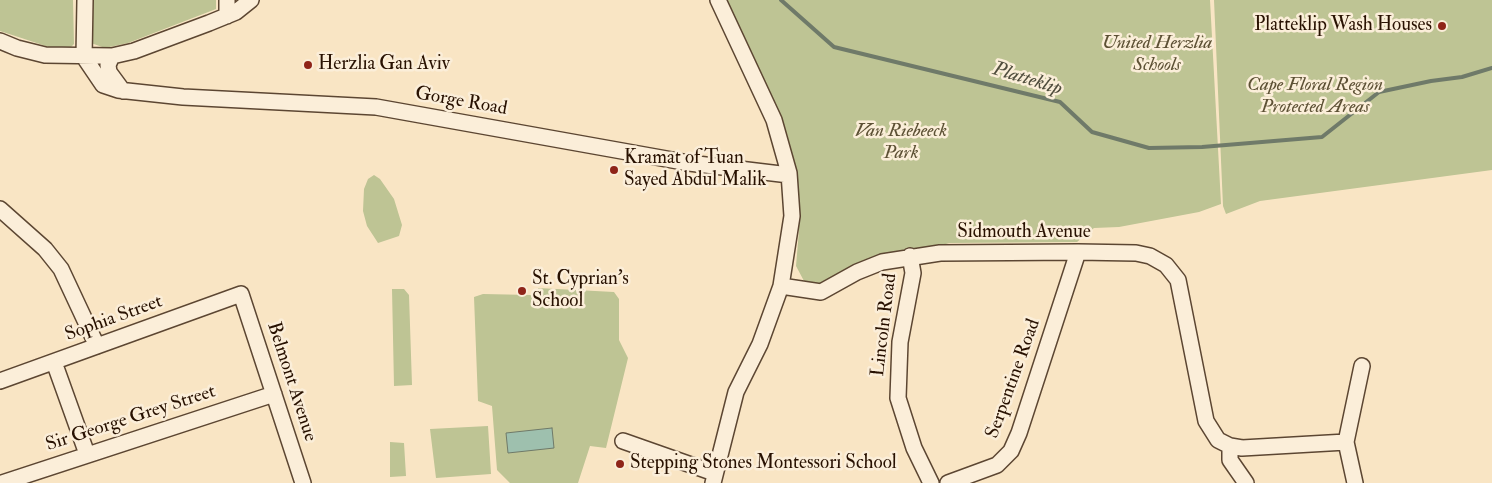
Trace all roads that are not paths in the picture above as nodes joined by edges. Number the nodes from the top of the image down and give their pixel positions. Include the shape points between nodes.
1 (85, 0) edge
2 (227, 0) edge
3 (251, 0) edge
4 (718, 0) edge
5 (227, 16) junction
6 (0, 41) edge
7 (112, 56) junction
8 (84, 57) junction
9 (123, 91) junction
10 (789, 175) junction
11 (0, 209) edge
12 (1078, 252) junction
13 (910, 256) junction
14 (781, 286) junction
15 (241, 294) joint
16 (97, 346) junction
17 (54, 362) junction
18 (1362, 366) dead end
19 (0, 381) edge
20 (274, 394) junction
21 (623, 441) dead end
22 (1346, 442) junction
23 (1230, 446) junction
24 (87, 454) junction
25 (714, 478) edge
26 (2, 483) edge
27 (303, 483) edge
28 (931, 483) edge
29 (948, 483) edge
30 (1246, 483) edge
31 (1355, 483) edge

1 - 8 street
2 - 5 street
3 - 5 street
4 - 10 street via 774,120
5 - 7 street via 134,51
6 - 8 street via 45,55
7 - 8 street
7 - 9 street via 109,72
8 - 9 street, Gorge Road via 103,85
9 - 10 street, Gorge Road via 376,107 689,163
10 - 14 street via 792,216
11 - 16 street via 45,248 61,269
12 - 13 street, Sidmouth Avenue via 946,252
12 - 23 street, Sidmouth Avenue via 1150,256 1175,274 1206,422 1214,435
12 - 29 street, Serpentine Road via 1019,433 1010,451 997,465
13 - 14 street, Sidmouth Avenue via 873,265 821,292
13 - 28 street, Lincoln Road via 912,273 900,342 898,398 914,448
14 - 25 street via 760,344 736,392
15 - 16 street, Sophia Street
15 - 20 street, Belmont Avenue
16 - 17 street, Sophia Street
17 - 19 street, Sophia Street
17 - 24 street
18 - 22 street
20 - 24 street, Sir George Grey Street
20 - 27 street, Belmont Avenue
21 - 25 street
22 - 23 street
22 - 31 street
23 - 30 street via 1230,460
24 - 26 street, Sir George Grey Street

